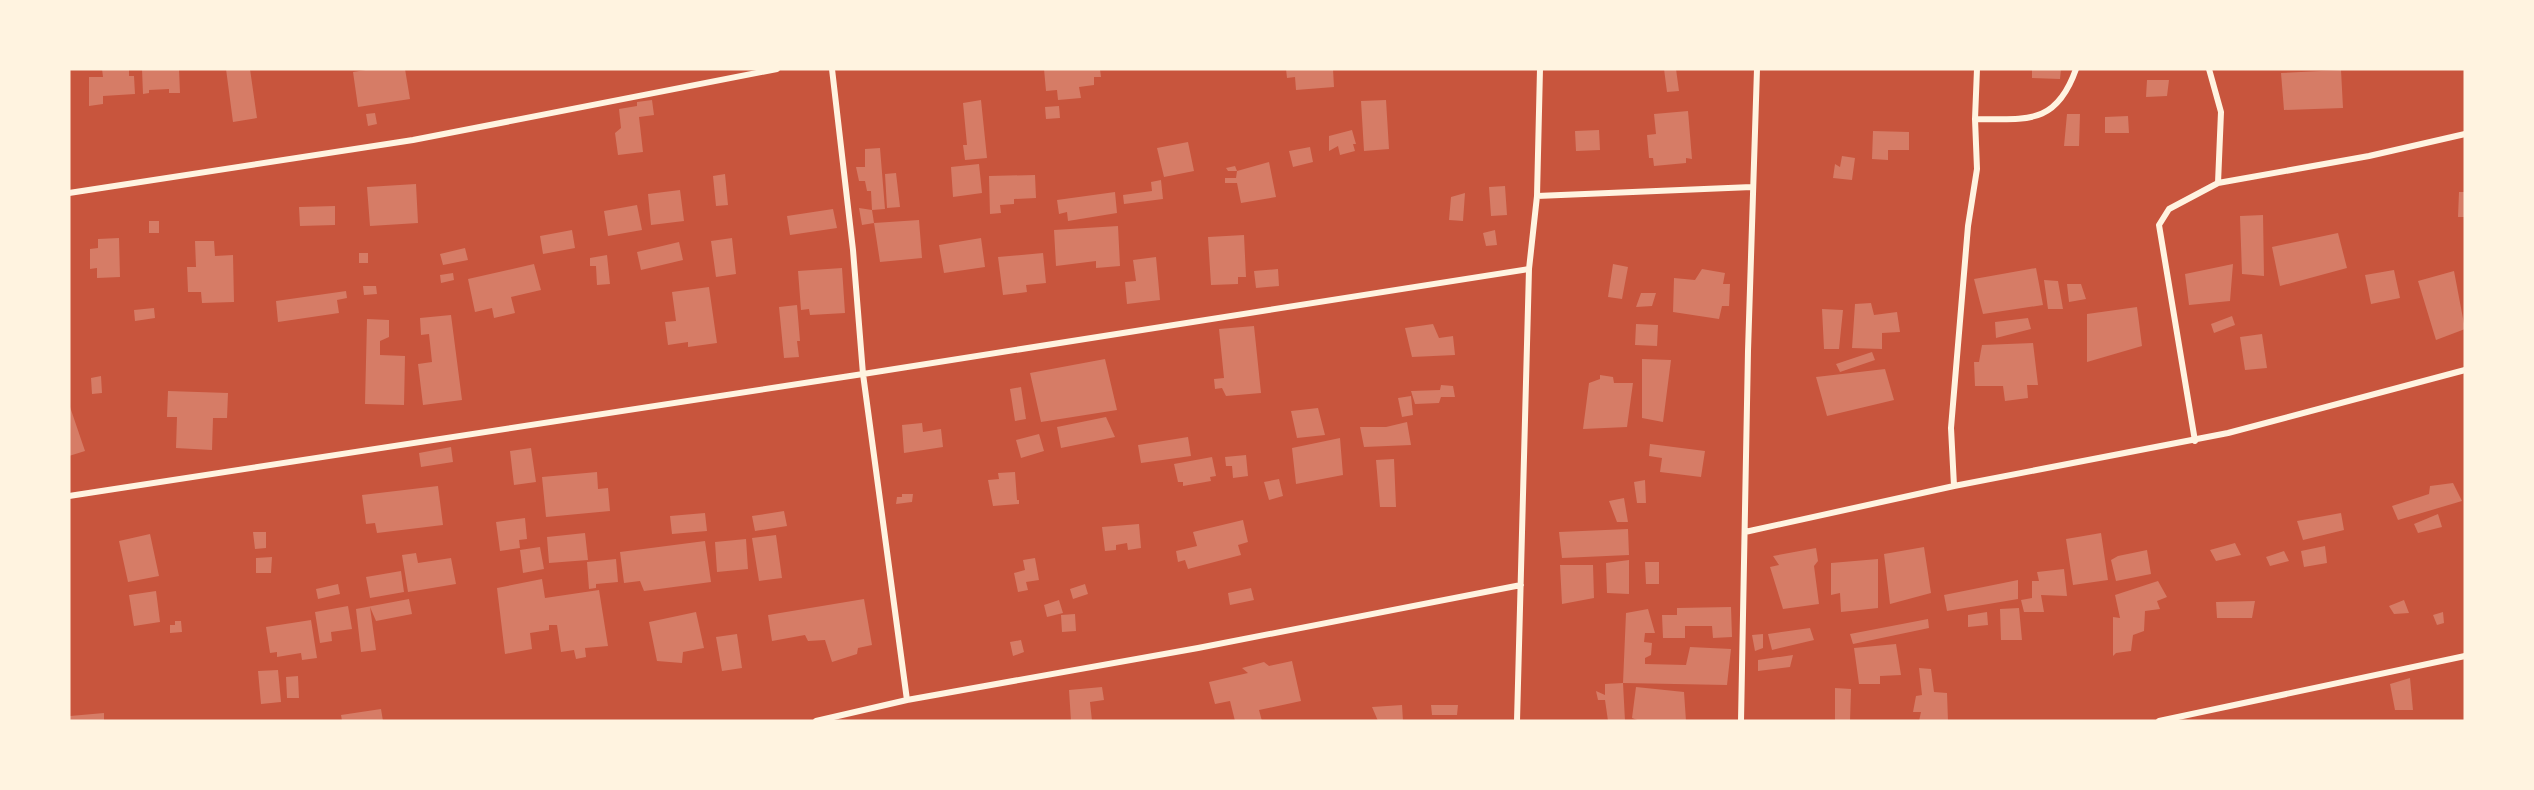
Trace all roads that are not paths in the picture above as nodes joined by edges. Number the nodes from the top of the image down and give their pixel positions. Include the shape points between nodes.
1 (777, 69) edge
2 (832, 69) edge
3 (1540, 69) edge
4 (1757, 69) edge
5 (1977, 69) edge
6 (2076, 69) edge
7 (2210, 69) edge
8 (1975, 119) junction
9 (2465, 134) edge
10 (2218, 183) junction
11 (1752, 187) junction
12 (69, 193) edge
13 (1538, 196) junction
14 (1529, 268) junction
15 (2465, 370) edge
16 (863, 374) junction
17 (2195, 441) junction
18 (1954, 486) junction
19 (69, 496) edge
20 (1745, 532) junction
21 (1521, 585) junction
22 (2465, 656) edge
23 (907, 700) junction
24 (816, 721) edge
25 (1517, 721) edge
26 (1741, 721) edge
27 (2159, 721) edge

1 - 12 street via 413,140
2 - 16 street
3 - 13 street
4 - 11 street
5 - 8 street
6 - 8 street via 2064,95 2042,116
7 - 10 street via 2221,112
8 - 18 street via 1977,169 1968,226 1951,428
9 - 10 street
10 - 17 street via 2169,209 2159,225
11 - 13 street
11 - 20 street
13 - 14 street
14 - 16 street
14 - 21 street
15 - 17 street
16 - 19 street
16 - 23 street
17 - 18 street
18 - 20 street
20 - 26 street
21 - 23 street
21 - 25 street
22 - 27 street
23 - 24 street

